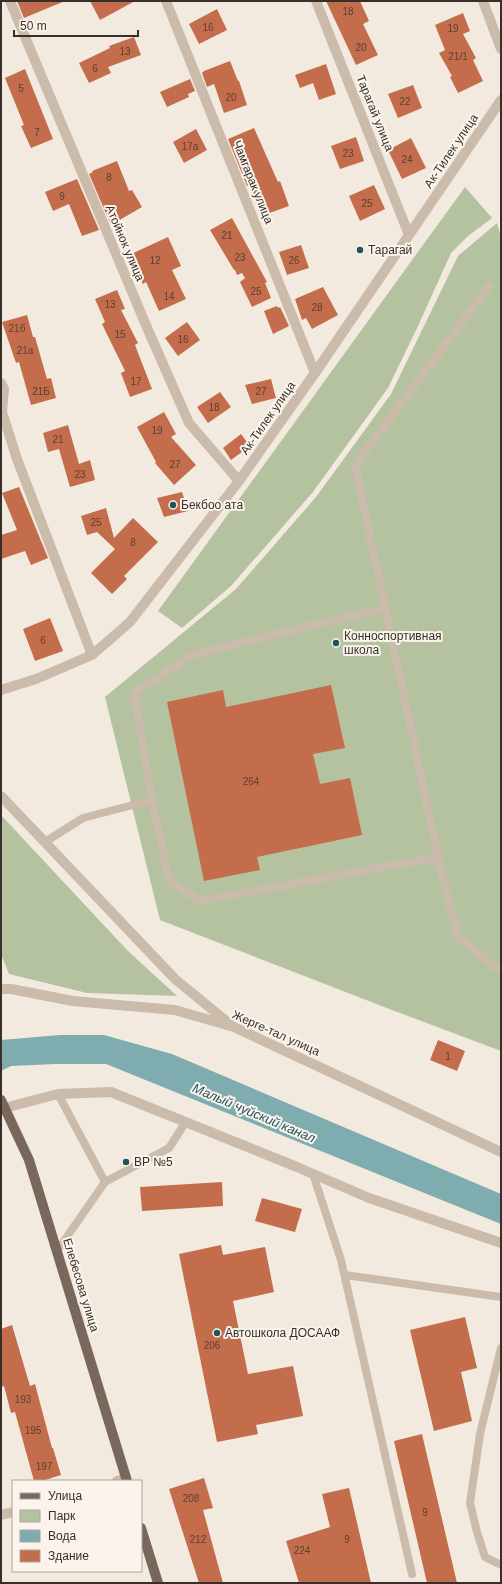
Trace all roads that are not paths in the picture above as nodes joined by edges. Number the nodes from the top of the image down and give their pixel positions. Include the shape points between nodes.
1 (10, 1) edge
2 (166, 1) edge
3 (316, 1) edge
4 (483, 1) edge
5 (501, 49) edge
6 (501, 100) edge
7 (409, 236) junction
8 (489, 286) dead end
9 (315, 373) junction
10 (1, 383) edge
11 (239, 481) junction
12 (385, 608) junction
13 (92, 655) junction
14 (1, 690) edge
15 (1, 796) edge
16 (152, 800) junction
17 (45, 842) junction
18 (438, 857) junction
19 (501, 968) edge
20 (1, 989) edge
21 (234, 1027) junction
22 (58, 1094) junction
23 (2, 1104) edge
24 (185, 1123) junction
25 (501, 1152) edge
26 (313, 1174) junction
27 (105, 1182) junction
28 (501, 1243) edge
29 (57, 1252) junction
30 (345, 1275) junction
31 (501, 1297) edge
32 (501, 1348) edge
33 (123, 1480) edge
34 (12, 1512) edge
35 (1, 1516) edge
36 (142, 1531) edge
37 (501, 1565) edge
38 (412, 1574) dead end
39 (158, 1583) edge

1 - 11 street, Атойнок улица via 148,330 190,423
2 - 9 street, Чамгарак улица
3 - 7 street, Тарагай улица
4 - 5 street
6 - 7 street, Ак-Тилек улица
7 - 9 street, Ак-Тилек улица
8 - 12 lane via 355,465
9 - 11 street, Ак-Тилек улица
10 - 13 street via 4,389 2,412 17,459
11 - 13 street, Ак-Тилек улица via 130,622
12 - 16 lane via 192,655 134,693
12 - 18 lane
13 - 14 street, Ак-Тилек улица
15 - 17 street
16 - 17 lane via 83,818
16 - 18 lane via 169,880 200,901
17 - 21 street via 175,979
18 - 19 lane via 458,936 495,967
20 - 21 street, Жерге-тал улица via 73,1001 175,1010
21 - 25 street, Жерге-тал улица
22 - 23 street
22 - 24 street via 111,1092
22 - 27 lane
23 - 29 main road, Елебесова улица via 29,1160
24 - 26 street
24 - 27 lane via 169,1148
26 - 28 street via 369,1198
26 - 30 lane
27 - 29 lane
29 - 33 main road, Елебесова улица
30 - 31 lane
30 - 38 lane
32 - 37 lane via 480,1434 470,1503 486,1557
34 - 35 street
36 - 39 main road

